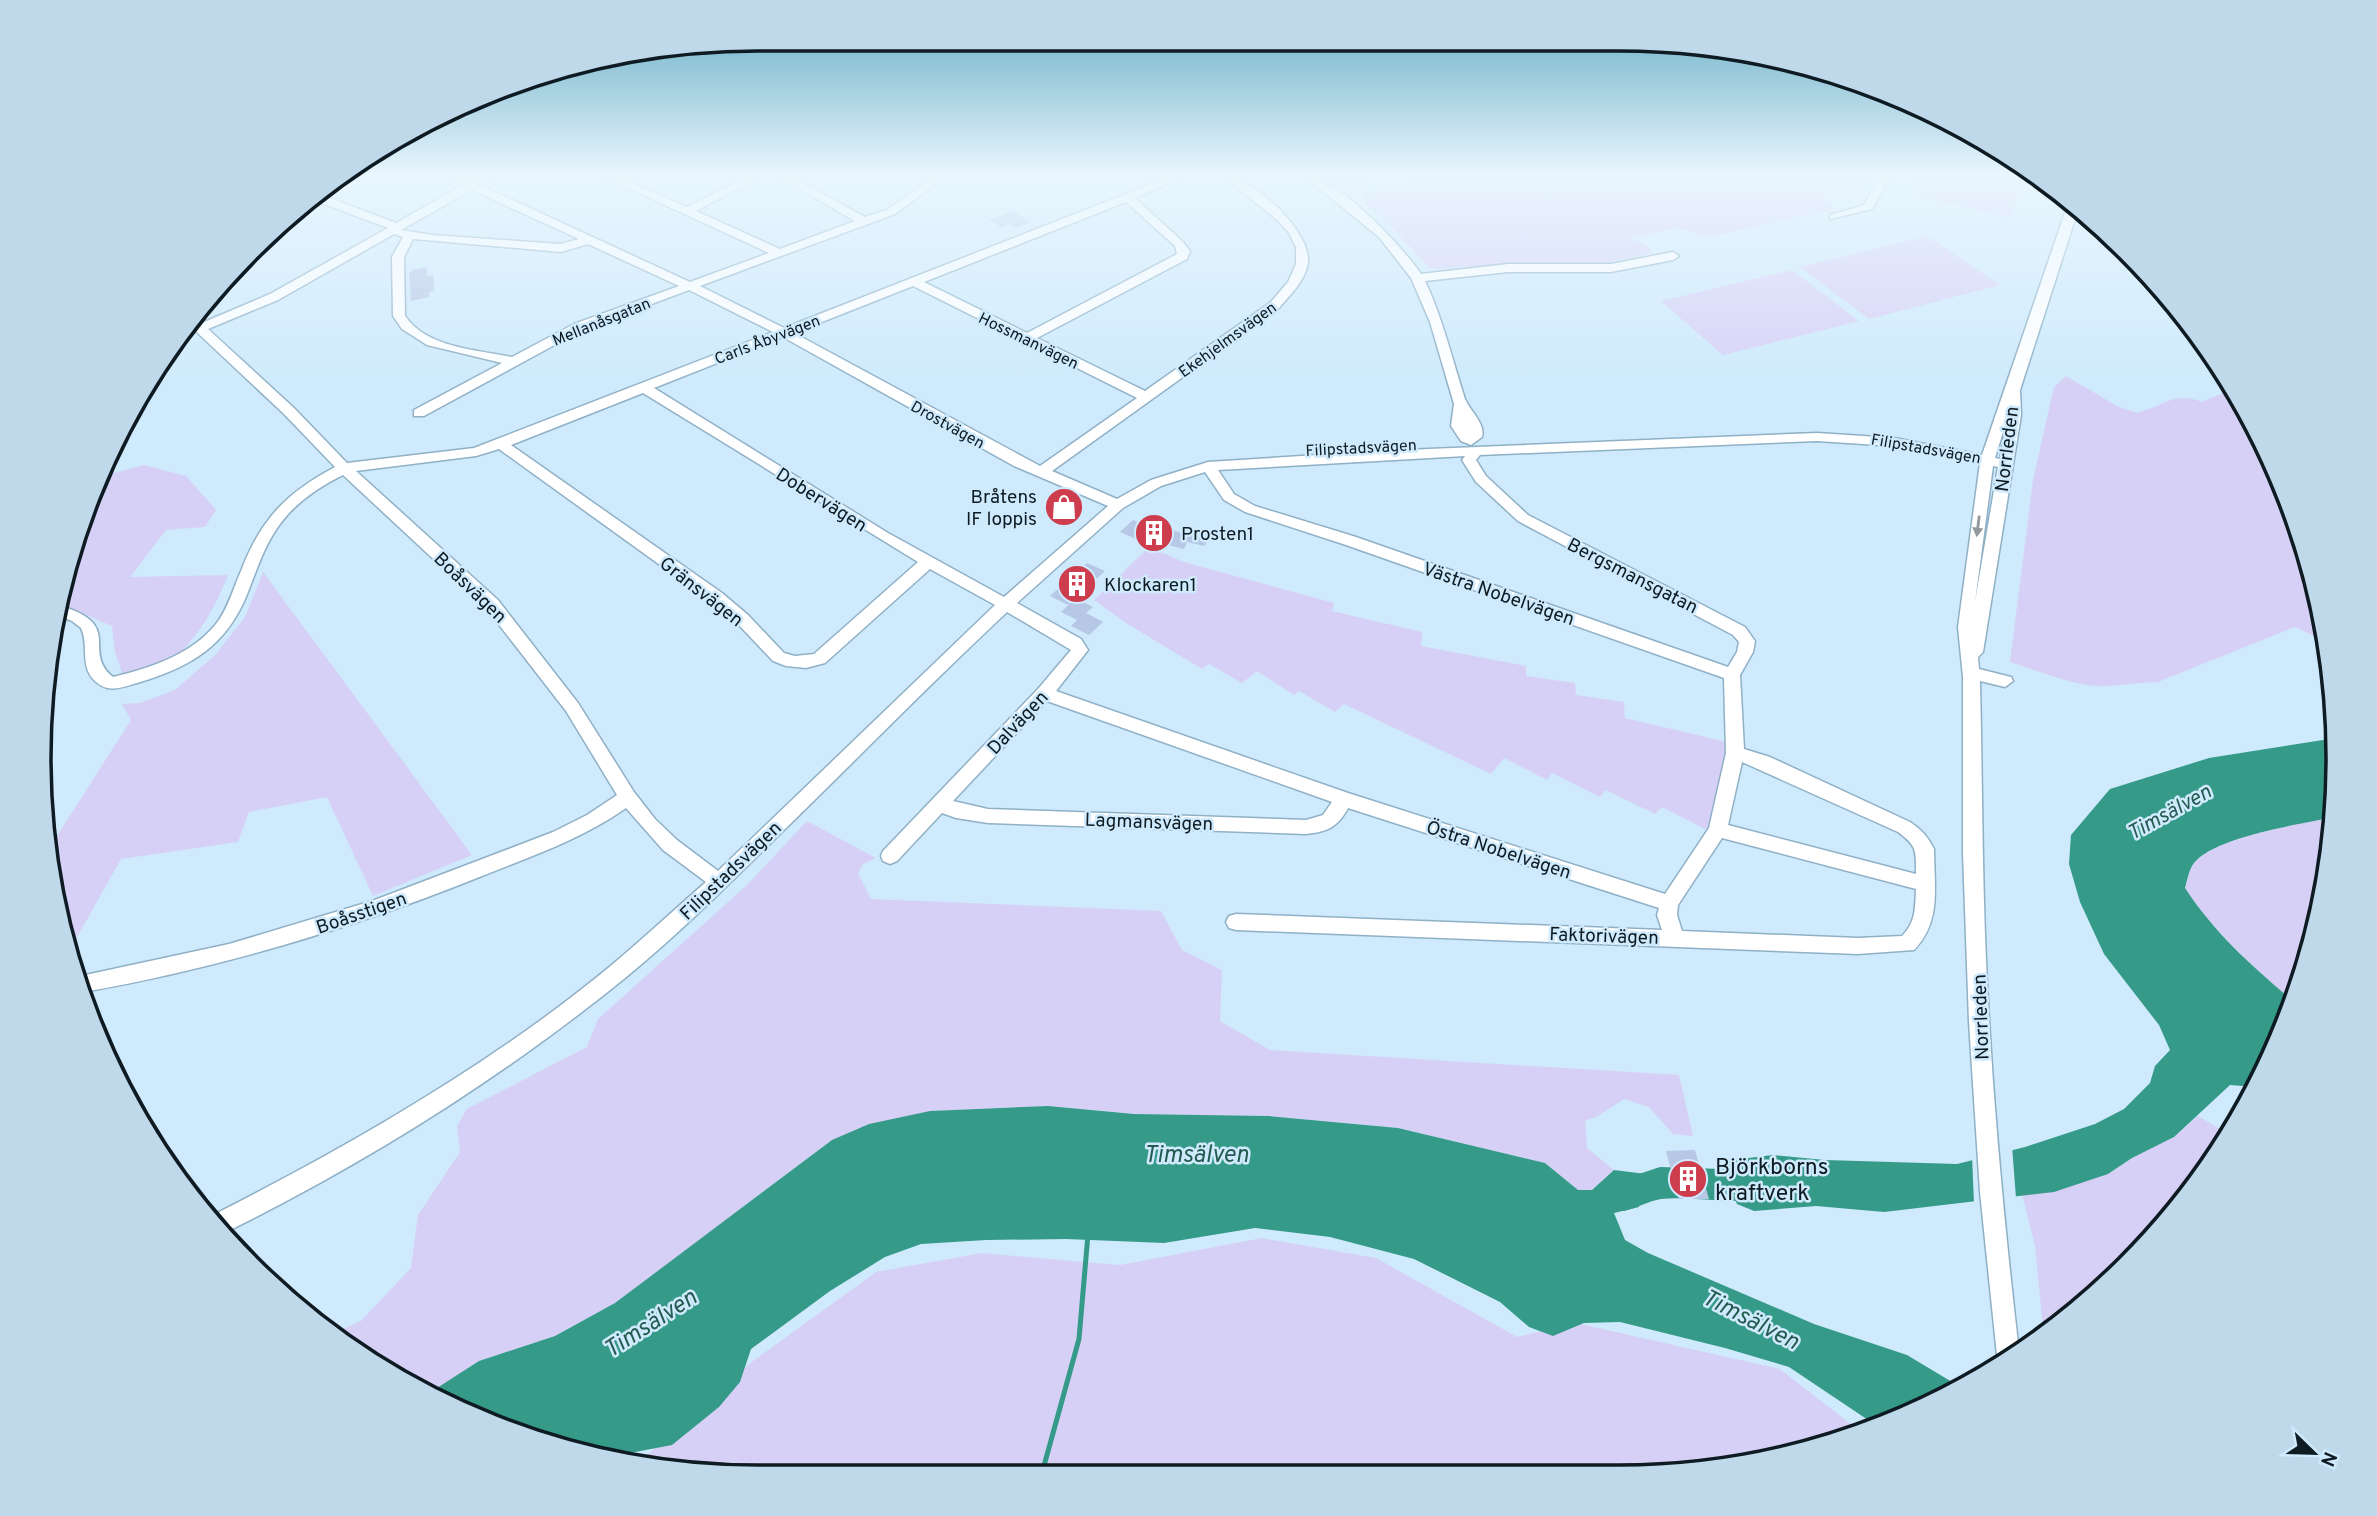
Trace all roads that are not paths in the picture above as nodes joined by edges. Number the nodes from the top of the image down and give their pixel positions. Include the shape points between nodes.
1 (360, 247) edge
2 (403, 247) edge
3 (545, 247) edge
4 (565, 247) edge
5 (607, 247) edge
6 (766, 247) edge
7 (797, 247) edge
8 (1000, 247) edge
9 (1181, 247) edge
10 (1302, 247) edge
11 (1391, 247) edge
12 (2060, 247) edge
13 (780, 253) junction
14 (1673, 256) dead end
15 (1417, 278) junction
16 (913, 281) junction
17 (690, 286) junction
18 (202, 321) edge
19 (198, 326) edge
20 (784, 333) junction
21 (1026, 338) junction
22 (511, 361) junction
23 (643, 387) junction
24 (2013, 390) junction
25 (1146, 397) junction
26 (419, 413) dead end
27 (501, 444) junction
28 (1473, 447) junction
29 (1988, 460) junction
30 (2005, 464) junction
31 (1208, 466) junction
32 (344, 468) junction
33 (1040, 473) junction
34 (1118, 505) junction
35 (928, 562) junction
36 (1005, 605) junction
37 (66, 613) edge
38 (1972, 673) junction
39 (1732, 675) junction
40 (2005, 681) dead end
41 (1044, 693) junction
42 (1735, 753) junction
43 (628, 797) junction
44 (1343, 799) junction
45 (942, 804) junction
46 (1718, 830) junction
47 (890, 856) dead end
48 (719, 882) junction
49 (1926, 884) junction
50 (1669, 903) junction
51 (1236, 922) dead end
52 (1674, 937) junction
53 (87, 983) edge
54 (224, 1221) edge
55 (2006, 1350) edge

1 - 18 street via 274,298
2 - 22 street via 398,257 398,316 402,324 418,337
3 - 4 street
5 - 17 street, Drostvägen
6 - 13 street
7 - 13 street, Mellanåsgatan
8 - 16 street, Carls Åbyvägen
9 - 21 street via 1182,256
10 - 25 street, Ekehjelmsvägen via 1301,271 1275,305
11 - 15 street, Bergsmansgatan
12 - 24 street, Norrleden
13 - 17 street, Mellanåsgatan
14 - 15 street via 1611,268 1508,268
15 - 28 street, Bergsmansgatan via 1441,337 1460,405 1458,428
16 - 20 street, Carls Åbyvägen
16 - 21 street, Hossmanvägen
17 - 20 street, Drostvägen
17 - 22 street, Mellanåsgatan via 588,323
19 - 32 street, Boåsvägen
20 - 23 street, Carls Åbyvägen
20 - 33 street, Drostvägen
21 - 25 street, Hossmanvägen
22 - 26 street, Mellanåsgatan
23 - 27 street, Carls Åbyvägen
23 - 35 street, Dobervägen
24 - 29 street, Norrleden via 2001,410
24 - 30 street, Norrleden via 2014,415
25 - 33 street, Ekehjelmsvägen
27 - 32 street, Carls Åbyvägen via 476,452
27 - 35 street, Gränsvägen via 716,597 786,662 819,659
28 - 29 street, Filipstadsvägen via 1842,437
28 - 31 street, Filipstadsvägen
28 - 39 street, Bergsmansgatan via 1469,460 1481,479 1523,519 1738,631 1747,641
29 - 30 street, Filipstadsvägen
29 -> 38 street, Norrleden via 1966,626
30 - 38 street, Norrleden
31 - 34 street, Filipstadsvägen via 1156,483
31 - 39 street, Västra Nobelvägen via 1229,497 1250,509
32 - 37 street via 306,489 276,514 257,547 227,621 204,645 166,667 110,684 98,677 92,665 90,626
32 - 43 street, Boåsvägen via 492,604 572,707
33 - 34 street, Drostvägen
34 - 36 street, Filipstadsvägen
35 - 36 street, Dobervägen
36 - 41 street, Dalvägen via 1080,650
36 - 48 street, Filipstadsvägen
38 - 40 street
38 - 55 street, Norrleden via 1972,821 1986,1139
39 - 42 street
41 - 44 street, Östra Nobelvägen
41 - 45 street, Dalvägen
42 - 46 street
42 - 49 street via 1904,827 1925,849
43 - 48 street, Boåsvägen via 670,845
43 - 53 street, Boåsstigen via 575,829 347,918 273,941
44 - 45 street, Lagmansvägen via 1325,826 1306,827 988,816
44 - 50 street, Östra Nobelvägen
45 - 47 street, Dalvägen
46 - 49 street
46 - 50 street
48 - 54 street, Filipstadsvägen via 619,971 465,1082 353,1153
49 - 52 street, Faktorivägen via 1925,913 1919,932 1908,944
50 - 52 street via 1667,915
51 - 52 street, Faktorivägen

